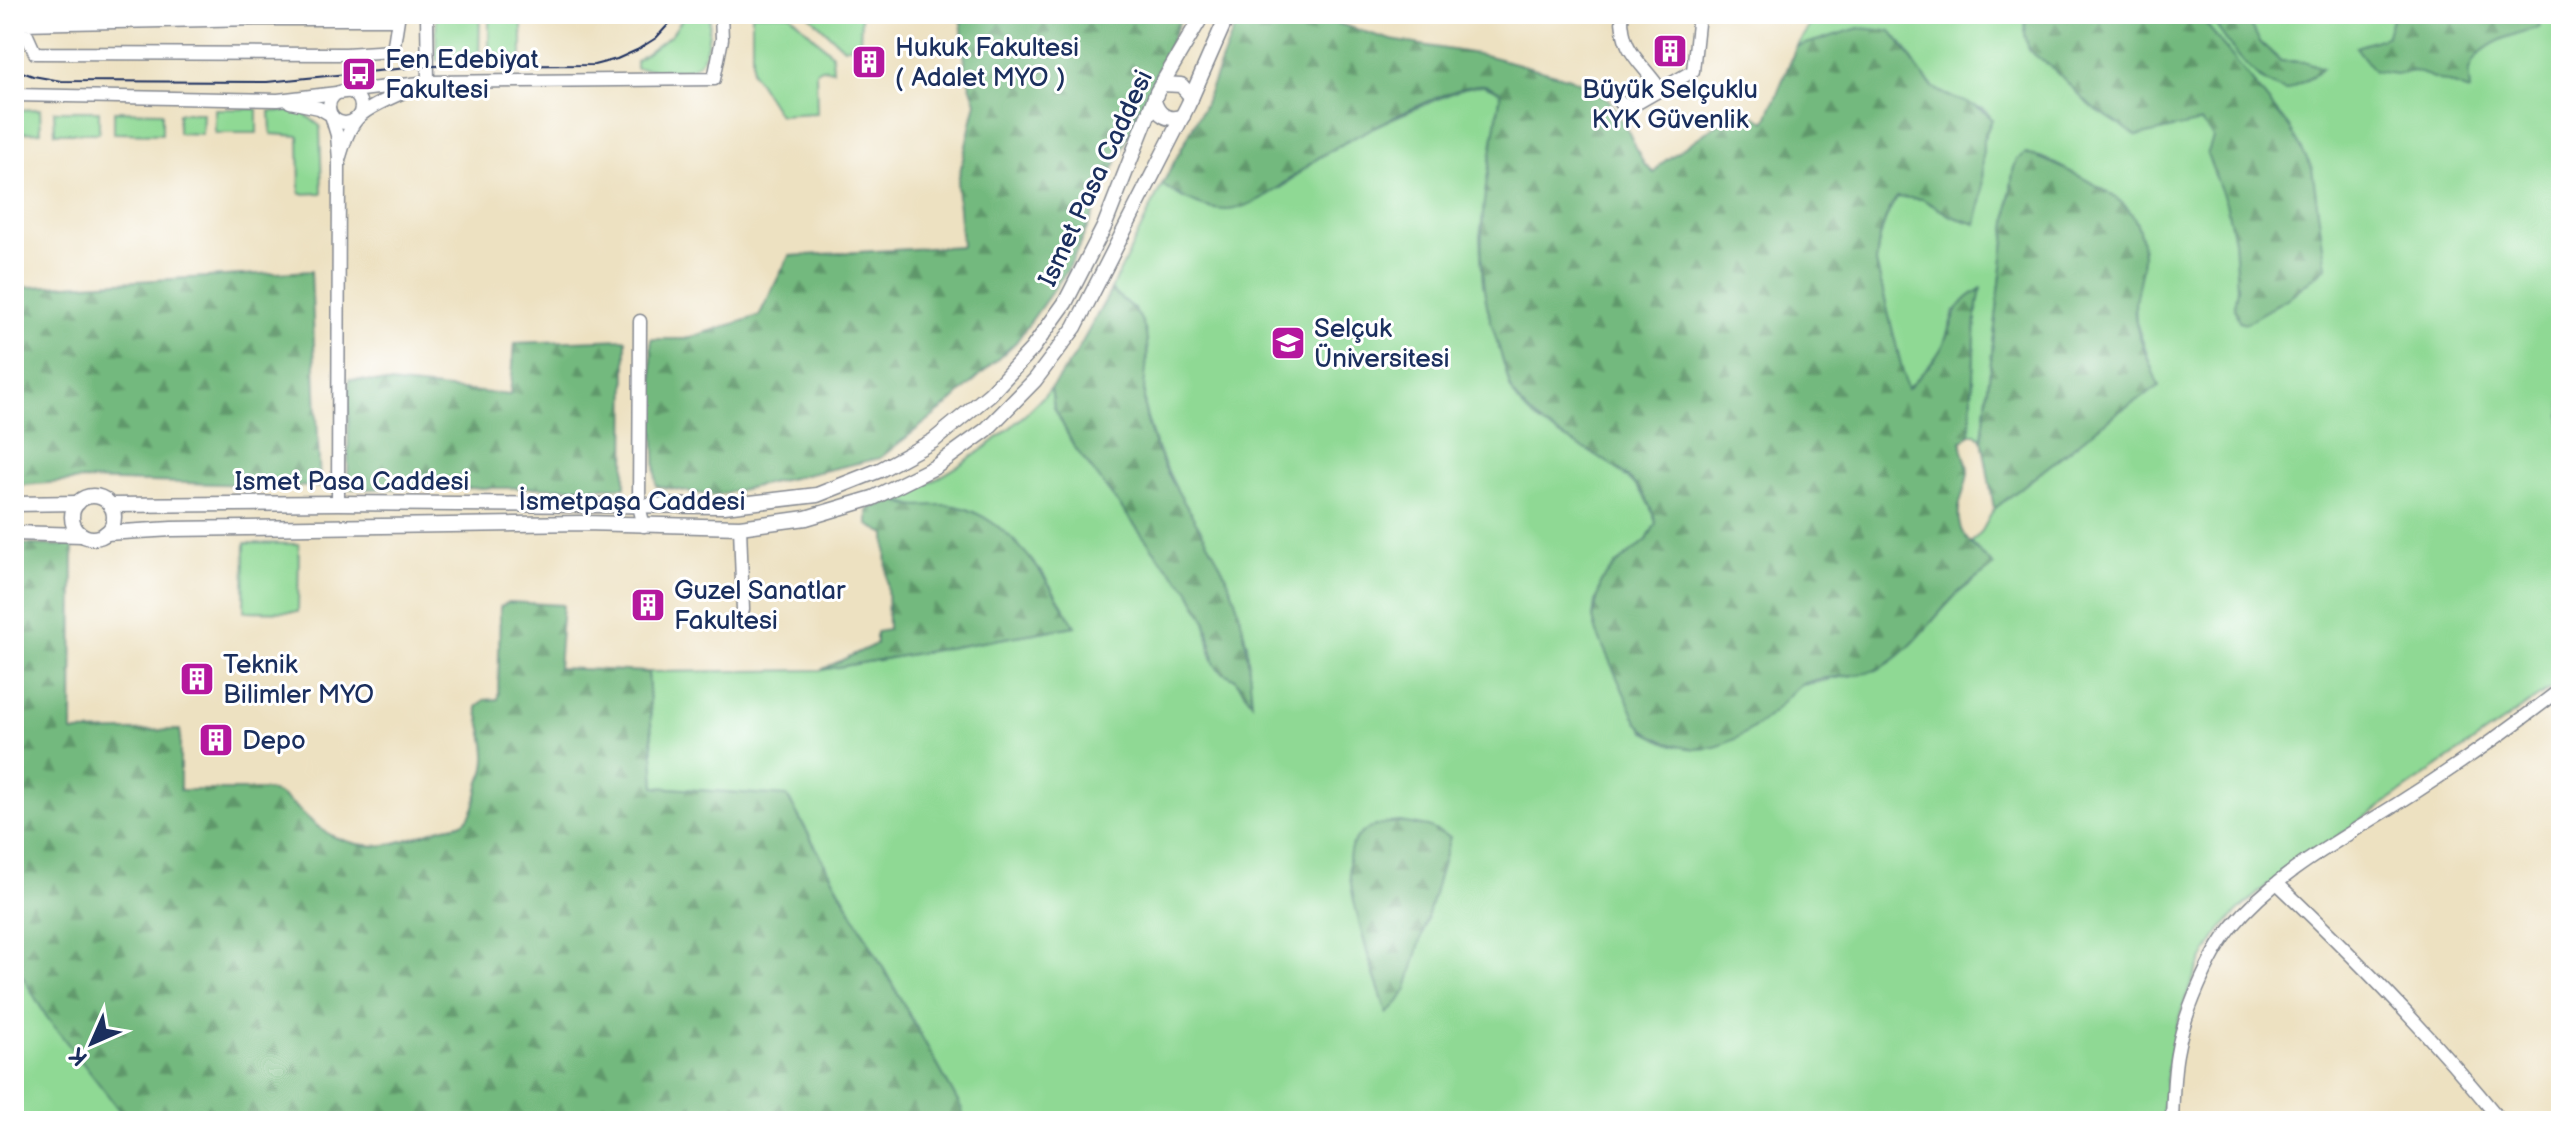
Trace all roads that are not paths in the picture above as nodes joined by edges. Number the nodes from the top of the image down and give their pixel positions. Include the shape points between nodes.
1 (427, 14) edge
2 (721, 14) edge
3 (1203, 14) edge
4 (1228, 14) edge
5 (1622, 14) edge
6 (1699, 14) edge
7 (398, 16) edge
8 (428, 82) junction
9 (1162, 84) junction
10 (1660, 89) junction
11 (344, 91) junction
12 (14, 95) edge
13 (1191, 99) junction
14 (278, 100) junction
15 (1154, 101) junction
16 (1619, 102) dead end
17 (331, 115) junction
18 (1183, 116) junction
19 (358, 118) junction
20 (339, 160) junction
21 (640, 321) dead end
22 (78, 503) junction
23 (338, 503) junction
24 (14, 504) edge
25 (110, 505) junction
26 (639, 506) junction
27 (644, 526) junction
28 (740, 527) junction
29 (14, 533) edge
30 (106, 533) junction
31 (82, 535) junction
32 (743, 610) dead end
33 (2561, 689) edge
34 (2278, 884) junction
35 (2172, 1121) edge
36 (2501, 1121) edge

1 - 8 street
2 - 8 street via 714,79
3 - 9 main road, Ismet Pasa Caddesi
4 - 13 main road, İsmetpaşa Caddesi
5 - 10 street via 1627,47
6 - 10 street via 1693,71
7 - 7 street via 256,19 22,24 35,53 346,54 393,51
8 - 11 street
8 - 19 street
9 - 13 main road via 1181,85
9 - 15 main road, Ismet Pasa Caddesi
10 - 16 street via 1632,106
11 - 14 street
11 - 17 street via 330,100
11 - 19 street via 358,97
12 - 14 street
13 - 18 main road, İsmetpaşa Caddesi
14 - 17 street
15 - 18 main road via 1165,117
15 - 26 main road, Ismet Pasa Caddesi via 1104,227 1065,303 990,394 933,441 817,495 724,506
17 - 19 street via 344,123
17 - 20 street
18 - 28 main road, İsmetpaşa Caddesi via 1075,327 1035,380 986,430 935,467 873,498 806,518
19 - 20 street
20 - 23 street
21 - 26 street
22 - 24 main road
22 - 25 main road via 90,497
22 - 31 main road via 72,516
23 - 25 main road, Ismet Pasa Caddesi
23 - 26 main road, Ismet Pasa Caddesi
25 - 30 main road via 113,523
26 - 27 street
27 - 28 main road, İsmetpaşa Caddesi
27 - 30 main road, İsmetpaşa Caddesi
28 - 32 street
29 - 31 main road
30 - 31 main road
33 - 34 street
34 - 35 street via 2232,928 2188,1011 2177,1055
34 - 36 street via 2334,937

